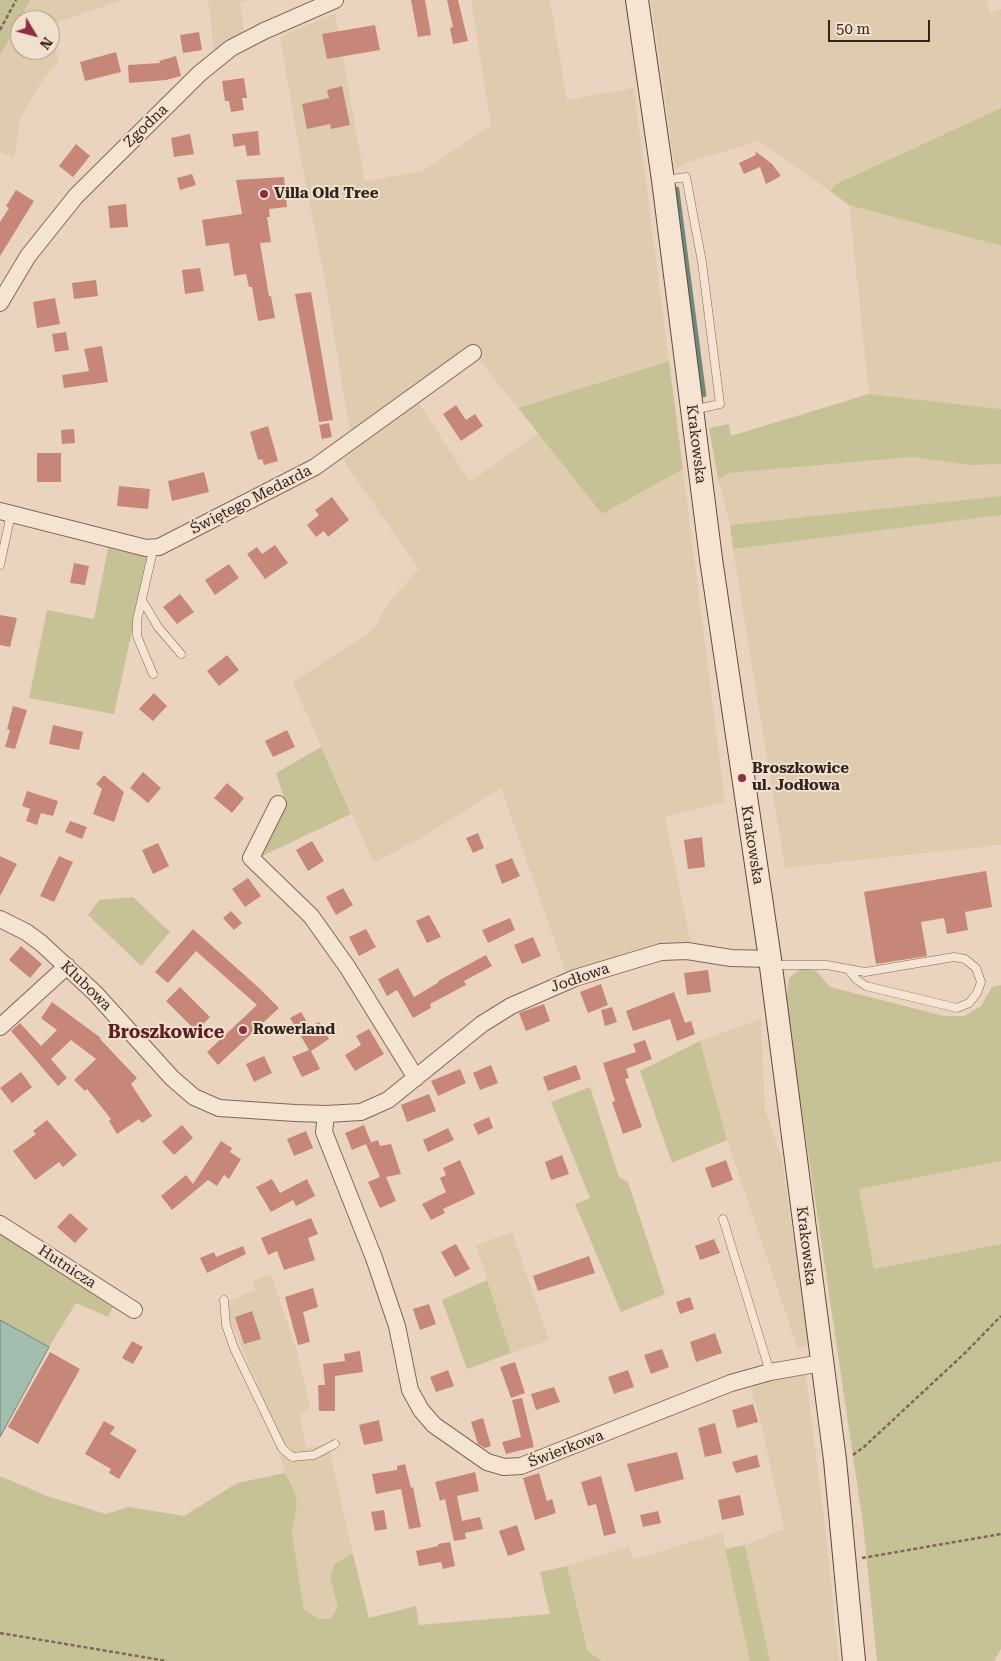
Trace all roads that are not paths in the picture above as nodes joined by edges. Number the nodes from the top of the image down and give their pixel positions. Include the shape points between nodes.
1 (335, 0) edge
2 (637, 0) edge
3 (0, 303) edge
4 (473, 353) dead end
5 (6, 512) edge
6 (152, 548) junction
7 (0, 566) edge
8 (142, 600) junction
9 (181, 654) dead end
10 (153, 674) dead end
11 (278, 804) dead end
12 (0, 919) edge
13 (770, 962) junction
14 (67, 966) junction
15 (848, 969) junction
16 (0, 1027) edge
17 (416, 1078) junction
18 (326, 1114) junction
19 (723, 1219) dead end
20 (0, 1224) edge
21 (224, 1300) dead end
22 (134, 1310) dead end
23 (822, 1363) junction
24 (770, 1372) junction
25 (334, 1444) dead end
26 (854, 1661) edge

1 - 3 street, Zgodna via 231,48 199,74 76,196 28,256
2 - 13 street, Krakowska via 742,778
4 - 6 street, Świętego Medarda via 315,467
5 - 6 street
5 - 7 lane
6 - 8 lane
8 - 9 lane via 158,627
8 - 10 lane via 137,636
11 - 17 street via 251,858 311,916 348,968
12 - 14 street, Klubowa via 26,932
13 - 15 lane
13 - 17 street, Jodłowa via 687,951 661,952 565,981 511,1006 482,1024
13 - 23 street, Krakowska
14 - 16 street
14 - 18 street, Klubowa via 172,1078 194,1097 219,1108
15 - 15 lane via 866,986 957,1008 969,1003 981,982 976,968 965,959 954,957 865,972
17 - 18 street, Jodłowa via 388,1100 361,1112
18 - 24 street, Świerkowa via 324,1132 397,1326 410,1390 434,1425 486,1462 504,1467 521,1466 731,1383
19 - 24 lane
20 - 22 street, Hutnicza
21 - 25 lane via 226,1325 234,1348 282,1448 292,1458 314,1455
23 - 24 street, Świerkowa
23 - 26 street, Krakowska via 835,1460

